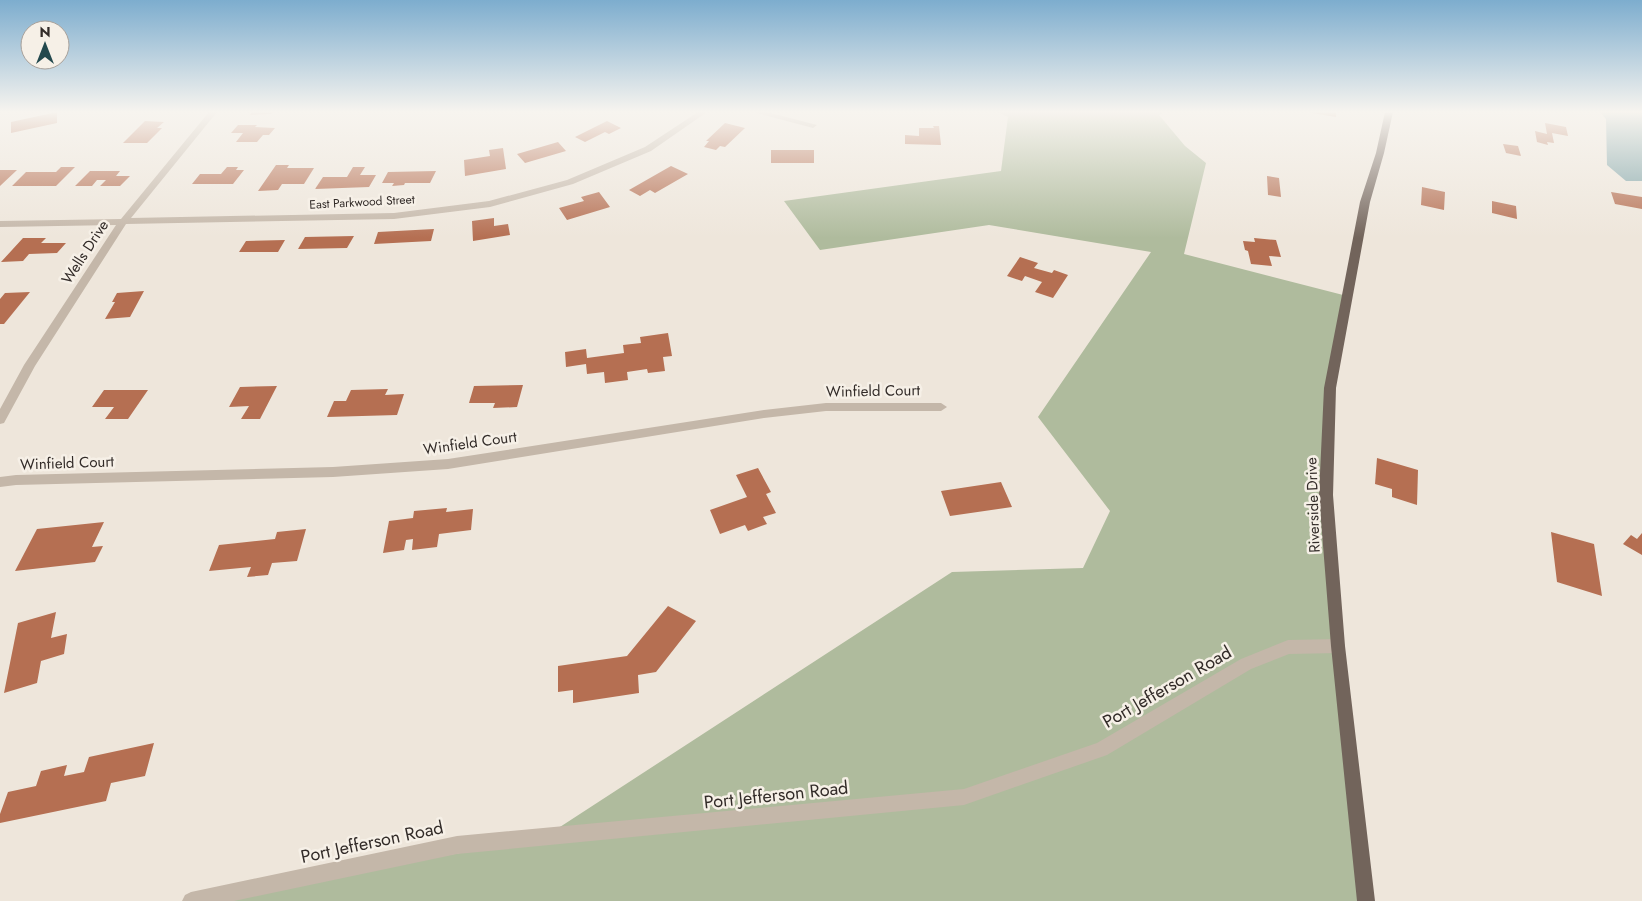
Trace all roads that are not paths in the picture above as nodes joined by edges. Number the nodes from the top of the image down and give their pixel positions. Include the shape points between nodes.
1 (179, 154) edge
2 (636, 154) edge
3 (1380, 154) edge
4 (123, 222) junction
5 (0, 224) edge
6 (941, 406) dead end
7 (0, 420) edge
8 (0, 482) edge
9 (1338, 646) junction
10 (191, 901) edge
11 (1366, 901) edge

1 - 4 street, Wells Drive
2 - 4 street, East Parkwood Street via 570,182 490,204 394,216
3 - 9 main road, Riverside Drive via 1365,202 1330,388 1326,496
4 - 5 street, East Parkwood Street
4 - 7 street, Wells Drive via 30,365
6 - 8 street, Winfield Court via 826,407 764,414 448,464 333,472
9 - 10 street, Port Jefferson Road via 1288,647 1246,664 1101,749 964,797 457,844
9 - 11 main road, Riverside Drive

